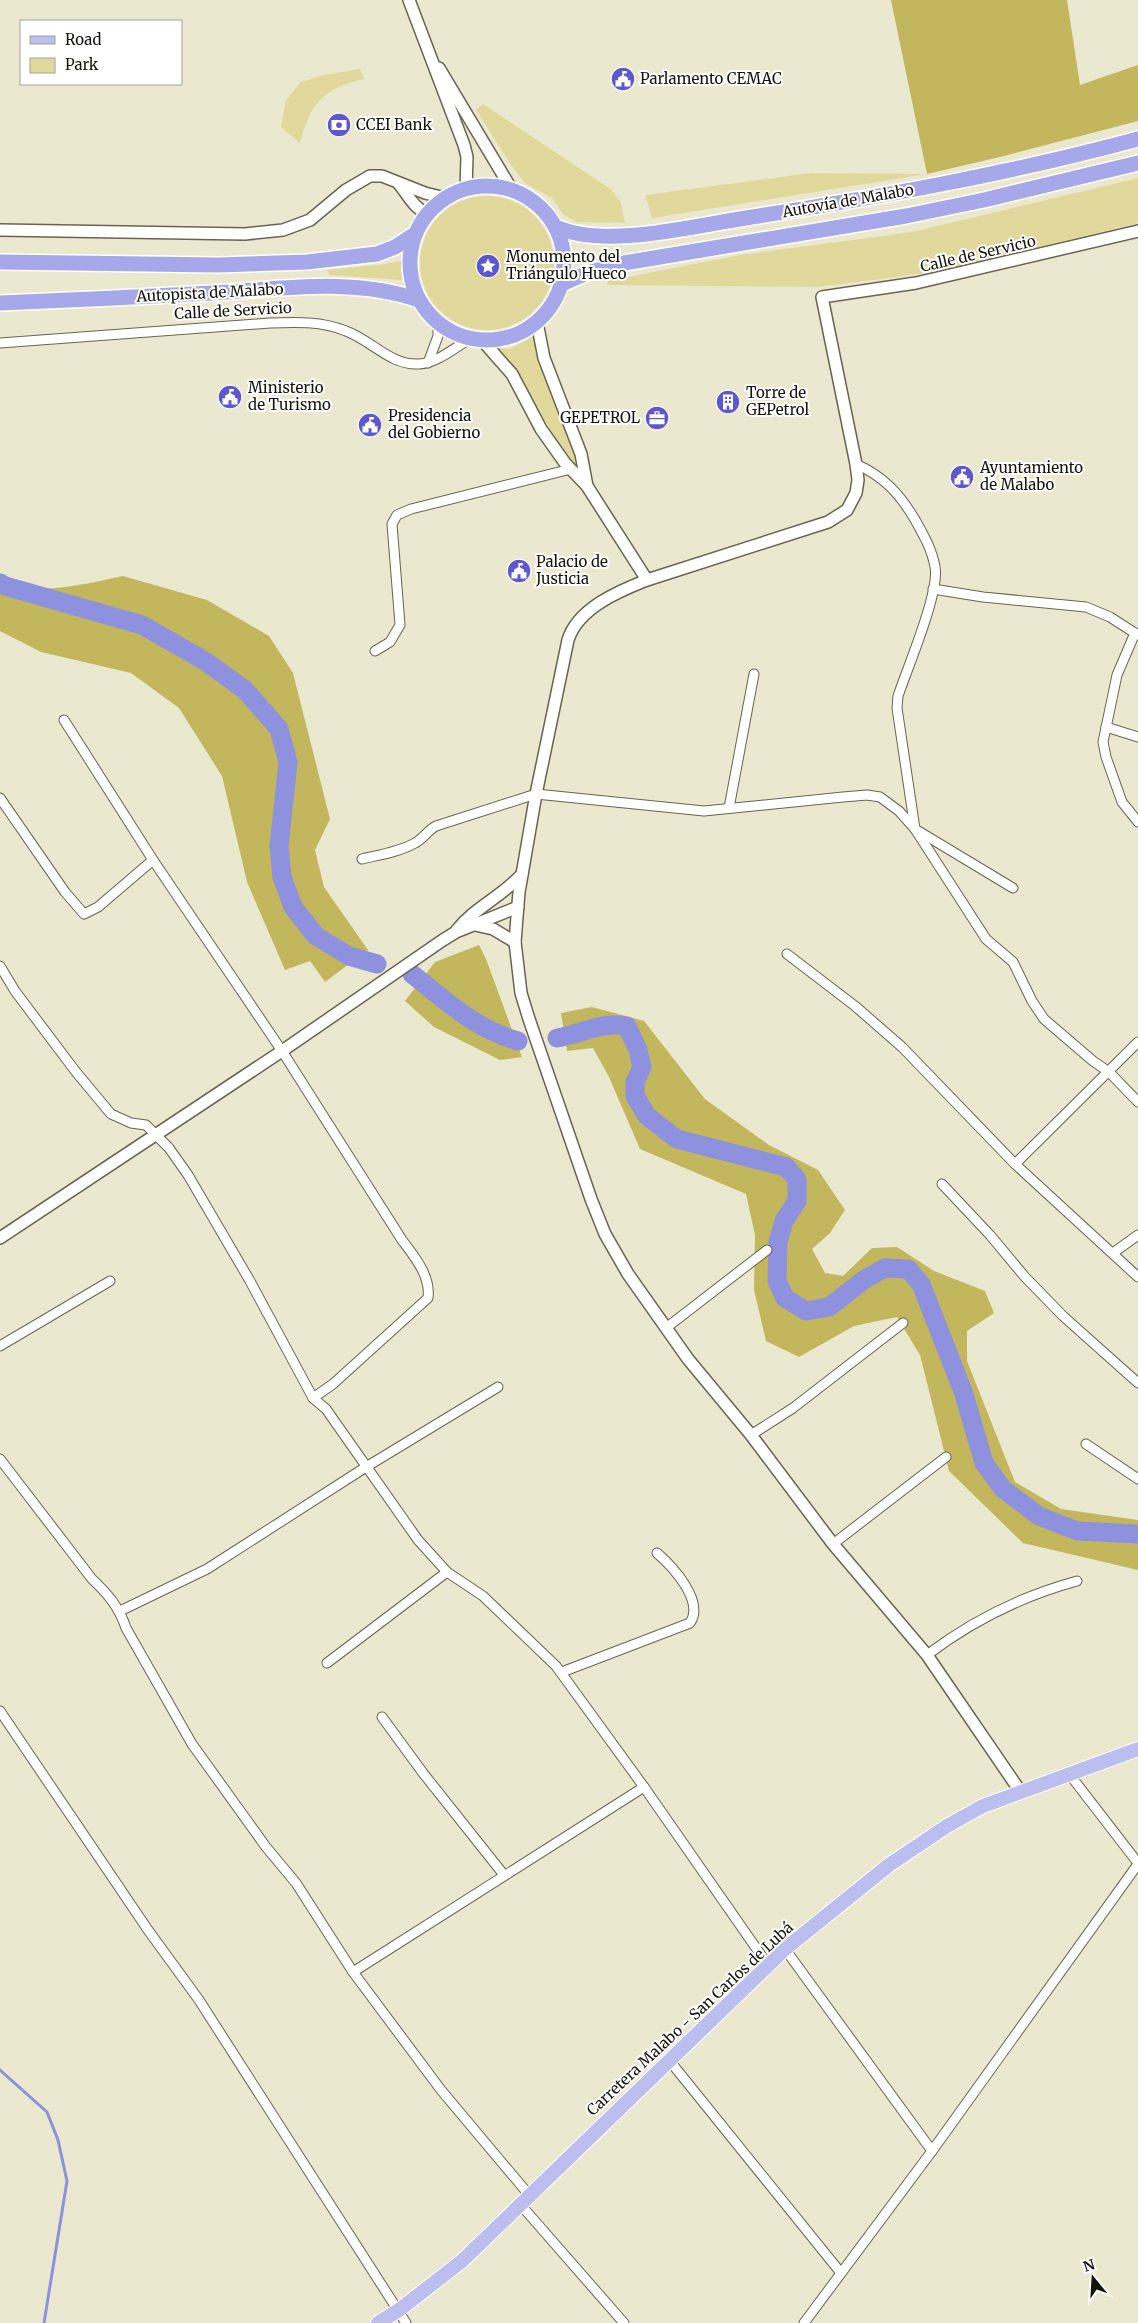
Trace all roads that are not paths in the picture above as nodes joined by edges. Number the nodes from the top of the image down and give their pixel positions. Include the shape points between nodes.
1 (408, 0) edge
2 (432, 59) junction
3 (1138, 139) edge
4 (1138, 163) edge
5 (398, 183) junction
6 (466, 189) junction
7 (512, 190) junction
8 (445, 198) junction
9 (427, 214) junction
10 (556, 227) junction
11 (0, 230) edge
12 (1138, 231) edge
13 (415, 234) junction
14 (0, 262) edge
15 (562, 284) junction
16 (419, 300) junction
17 (0, 304) edge
18 (537, 322) junction
19 (438, 323) junction
20 (476, 339) junction
21 (0, 343) edge
22 (428, 363) junction
23 (856, 464) junction
24 (571, 469) junction
25 (588, 486) junction
26 (647, 580) junction
27 (933, 589) junction
28 (1137, 634) edge
29 (374, 651) dead end
30 (754, 674) dead end
31 (64, 720) dead end
32 (1106, 727) junction
33 (1138, 737) edge
34 (536, 794) junction
35 (0, 798) edge
36 (729, 808) junction
37 (1138, 822) edge
38 (915, 828) junction
39 (362, 859) dead end
40 (153, 860) junction
41 (522, 873) junction
42 (1013, 888) dead end
43 (519, 892) junction
44 (488, 903) junction
45 (518, 907) junction
46 (475, 925) junction
47 (456, 932) junction
48 (515, 942) junction
49 (787, 954) dead end
50 (0, 966) edge
51 (1138, 1042) edge
52 (282, 1051) junction
53 (1109, 1072) junction
54 (1138, 1102) edge
55 (157, 1134) junction
56 (1015, 1164) junction
57 (942, 1184) dead end
58 (1138, 1235) edge
59 (0, 1238) edge
60 (767, 1250) dead end
61 (1113, 1254) junction
62 (1138, 1277) edge
63 (110, 1281) dead end
64 (903, 1323) dead end
65 (666, 1328) junction
66 (0, 1346) edge
67 (1138, 1383) edge
68 (498, 1388) dead end
69 (313, 1398) junction
70 (751, 1434) junction
71 (1086, 1444) dead end
72 (946, 1457) dead end
73 (0, 1459) edge
74 (366, 1467) junction
75 (1138, 1479) edge
76 (833, 1544) junction
77 (658, 1553) dead end
78 (447, 1572) junction
79 (1077, 1581) dead end
80 (120, 1611) junction
81 (927, 1655) junction
82 (327, 1663) dead end
83 (562, 1672) junction
84 (0, 1711) edge
85 (382, 1717) dead end
86 (1138, 1749) edge
87 (1070, 1775) junction
88 (644, 1787) junction
89 (1020, 1791) junction
90 (1138, 1863) edge
91 (504, 1875) junction
92 (785, 1949) junction
93 (768, 1965) junction
94 (353, 1972) junction
95 (668, 2060) junction
96 (932, 2151) junction
97 (525, 2200) junction
98 (841, 2273) junction
99 (399, 2310) junction
100 (378, 2323) edge
101 (406, 2323) edge
102 (624, 2323) edge
103 (804, 2323) edge

1 - 2 street
2 - 6 street via 464,145
2 - 7 street
3 - 10 highway, Autovía de Malabo via 977,178 826,206 600,237 570,233
4 - 15 highway, Autovía de Malabo via 916,214 624,263
5 - 8 street
5 - 9 street via 417,210
5 - 11 street via 382,176 370,176 346,190 310,220 283,230 244,234
6 - 7 highway via 489,186
6 - 8 highway
7 - 10 highway via 542,208
8 - 9 highway
9 - 13 highway
10 - 15 highway via 564,254
12 - 23 street, Calle de Servicio via 916,283 822,297
13 - 14 highway, Autopista de Malabo via 396,248 377,254 307,262 218,265
13 - 16 highway via 410,274
15 - 18 highway via 552,305
16 - 17 highway, Autopista de Malabo via 371,288 317,286
16 - 19 highway
18 - 20 highway via 517,334 494,340
18 - 25 street via 544,358 581,454
19 - 20 highway via 454,333
19 - 22 street via 438,336
20 - 22 street
20 - 24 street via 504,362 541,429
21 - 22 street, Calle de Servicio via 304,322 349,331 408,364
23 - 26 street via 856,493 839,517
23 - 27 street via 884,479 905,502 932,554 936,570
24 - 25 street
24 - 29 street via 397,515 392,524 400,625 390,642
25 - 26 street
26 - 34 street via 610,596 571,631
27 - 28 street via 1086,607
27 - 38 street via 896,708
28 - 32 street via 1117,674
30 - 36 street
31 - 40 street
32 - 33 street
32 - 37 street via 1103,742 1106,757 1122,802
34 - 36 street via 704,811
34 - 39 street via 436,826 417,842
34 - 41 street
35 - 40 street via 84,914
36 - 38 street via 867,795 880,797
38 - 42 street
38 - 53 street via 986,940 1013,962 1037,1010 1092,1061
40 - 52 street
41 - 43 street
41 - 44 street
43 - 44 street
43 - 45 street
44 - 47 street via 463,922
45 - 46 street
45 - 48 street
46 - 47 street
46 - 48 street via 493,929
47 - 52 street
48 - 65 street via 521,992 529,1020 605,1234
49 - 56 street via 902,1047
50 - 55 street via 15,991 111,1114 131,1123 146,1125
51 - 53 street
52 - 55 street
52 - 69 street via 418,1261 429,1290 428,1298 333,1384
53 - 54 street
53 - 56 street
55 - 59 street
55 - 69 street via 188,1175 225,1237
56 - 61 street
57 - 67 street via 1057,1310
58 - 61 street
60 - 65 street
61 - 62 street
63 - 66 street
64 - 70 street via 792,1408
65 - 70 street
68 - 74 street
69 - 74 street via 326,1409
70 - 76 street
71 - 75 street
72 - 76 street
73 - 80 street
74 - 78 street via 418,1540
74 - 80 street via 207,1568
76 - 81 street
77 - 83 street via 676,1570 686,1586 694,1613 690,1622
78 - 82 street
78 - 83 street via 483,1596
79 - 81 street via 1038,1592 994,1612 955,1634
80 - 94 street via 126,1628 192,1744 296,1883
81 - 89 street
83 - 88 street
84 - 99 street via 199,2000
85 - 91 street via 422,1773
86 - 87 main road, Carretera Malabo - San Carlos de Lubá
87 - 89 main road, Carretera Malabo - San Carlos de Lubá
87 - 90 street
88 - 91 street
88 - 93 street
89 - 92 main road, Carretera Malabo - San Carlos de Lubá via 983,1806 889,1865
90 - 96 street
91 - 94 street
92 - 93 main road, Carretera Malabo - San Carlos de Lubá
92 - 96 street
93 - 95 main road, Carretera Malabo - San Carlos de Lubá
94 - 97 street
95 - 97 main road, Carretera Malabo - San Carlos de Lubá
95 - 98 street
96 - 98 street
97 - 99 main road, Carretera Malabo - San Carlos de Lubá via 462,2261
97 - 102 street
98 - 103 street
99 - 100 main road, Carretera Malabo - San Carlos de Lubá
99 - 101 street

